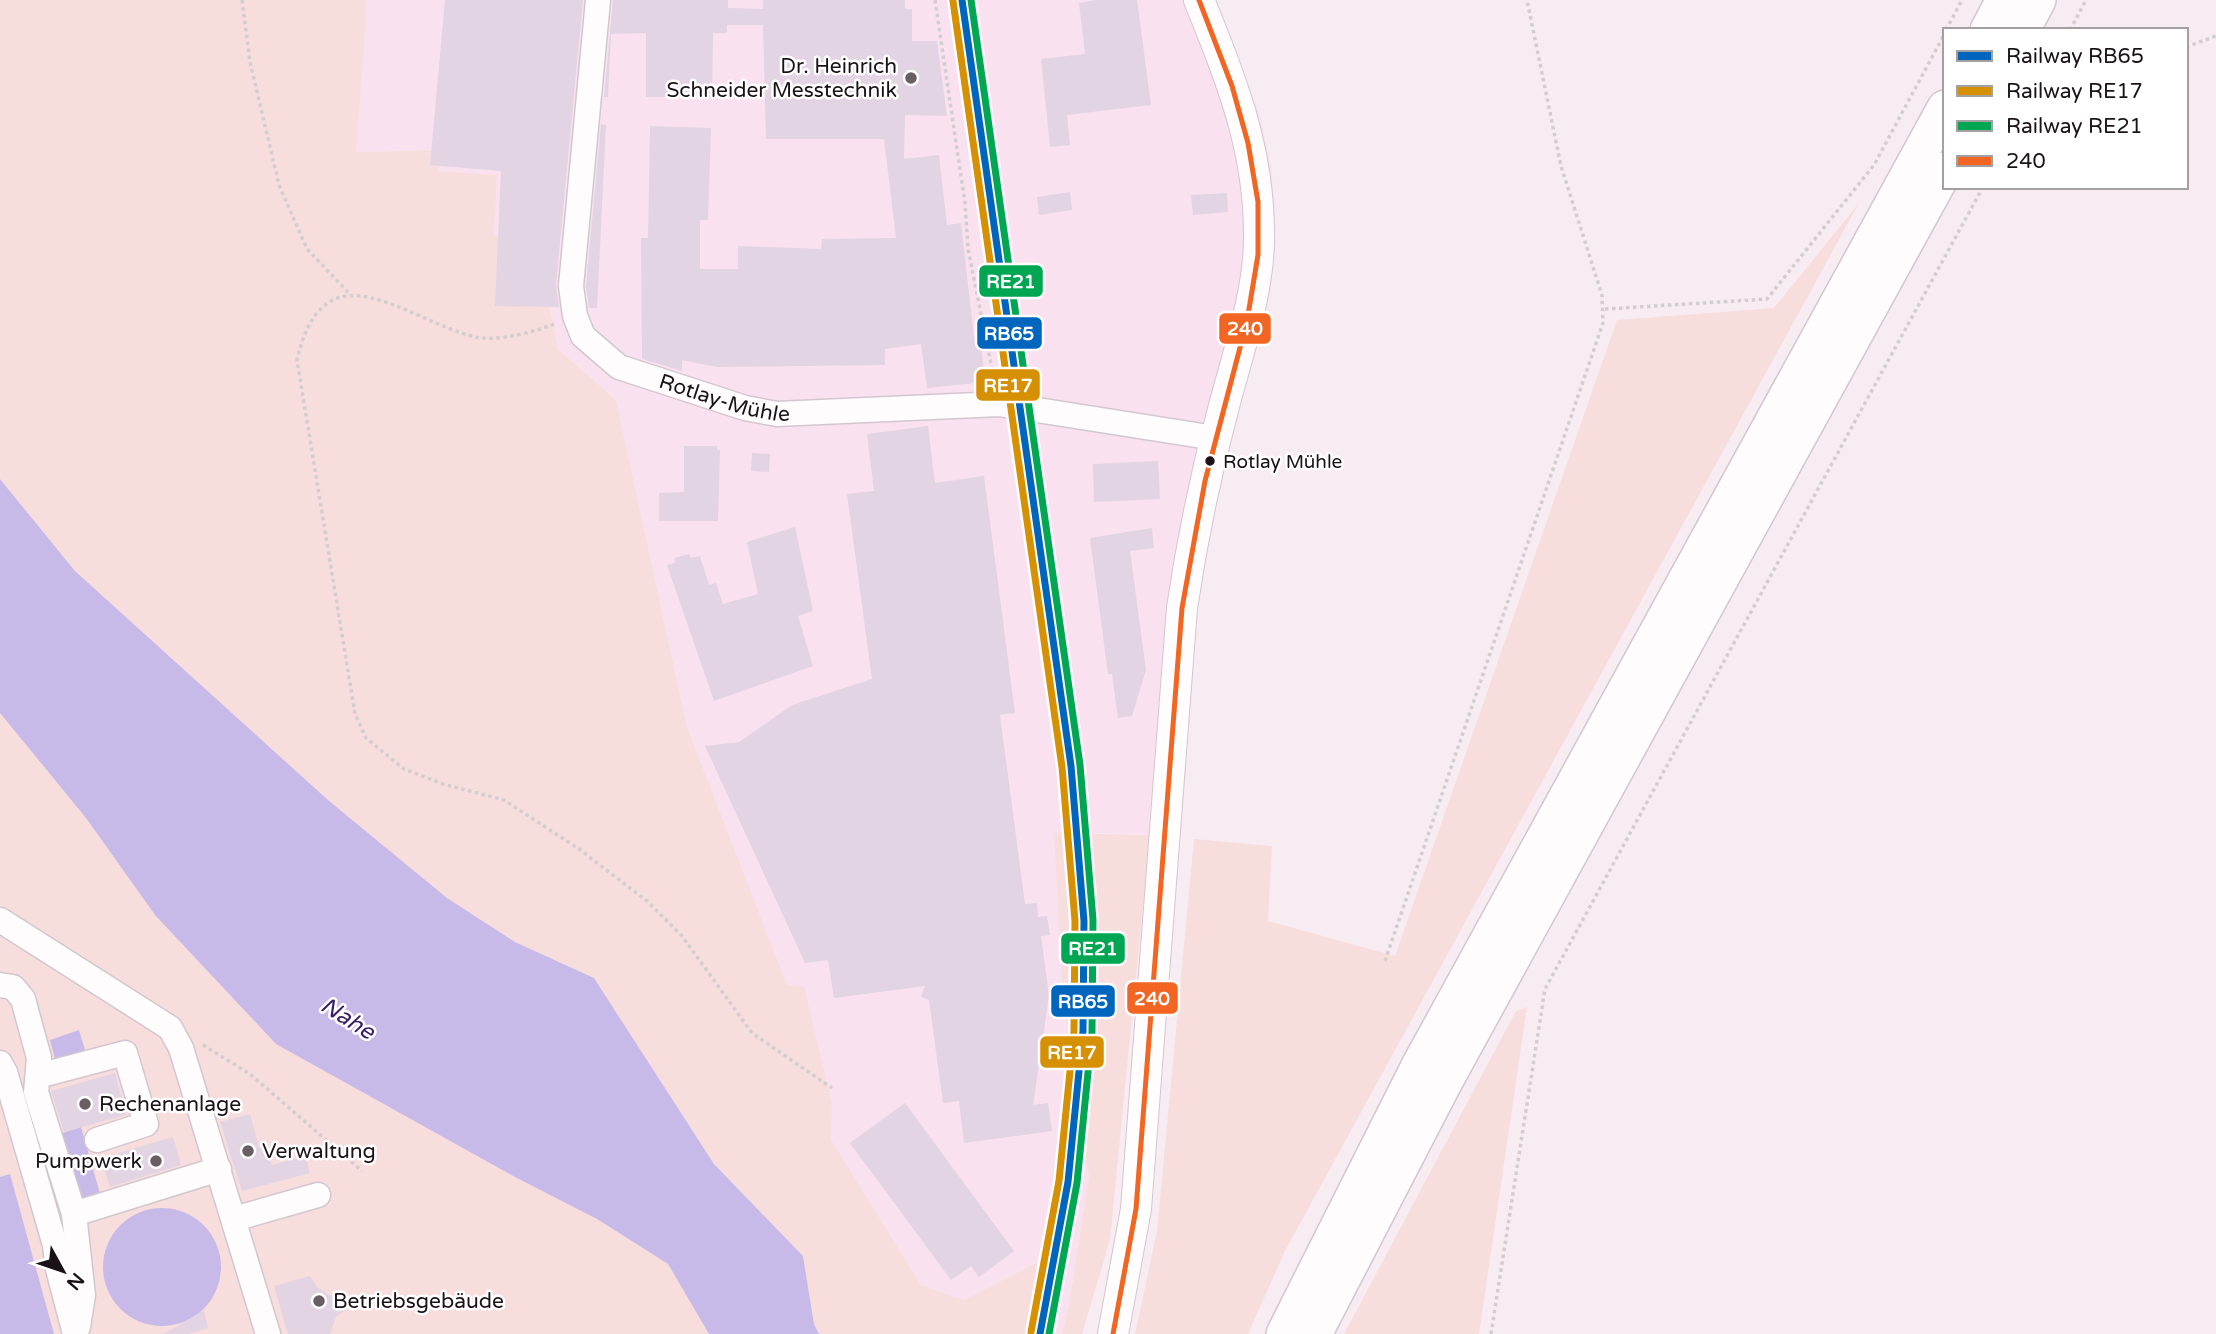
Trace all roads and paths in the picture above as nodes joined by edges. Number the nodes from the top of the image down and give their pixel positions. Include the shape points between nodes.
1 (242, 0) edge
2 (598, 0) edge
3 (935, 0) edge
4 (1199, 0) edge
5 (1527, 0) edge
6 (1962, 0) edge
7 (2004, 0) edge
8 (2038, 0) edge
9 (2086, 0) edge
10 (1948, 28) edge
11 (1989, 28) edge
12 (2023, 28) edge
13 (2071, 28) edge
14 (2216, 36) edge
15 (1943, 37) edge
16 (2188, 46) edge
17 (1943, 112) edge
18 (1943, 174) edge
19 (1982, 189) edge
20 (350, 293) junction
21 (1605, 309) junction
22 (575, 316) junction
23 (999, 404) junction
24 (1215, 438) junction
25 (0, 920) edge
26 (1385, 961) dead end
27 (0, 985) edge
28 (175, 1038) junction
29 (0, 1063) edge
30 (38, 1076) junction
31 (832, 1088) dead end
32 (97, 1140) dead end
33 (219, 1169) junction
34 (362, 1171) dead end
35 (318, 1195) dead end
36 (74, 1214) junction
37 (234, 1219) junction
38 (76, 1334) edge
39 (268, 1334) edge
40 (1114, 1334) edge
41 (1284, 1334) edge
42 (1314, 1334) edge
43 (1492, 1334) edge

1 - 20 path via 250,62 279,185 307,249
2 - 22 street, Rotlay-Mühle via 573,240
3 - 23 path via 968,248
4 - 24 main road via 1252,147 1259,237 1246,322
5 - 21 path via 1561,166
6 - 10 path
7 - 11 highway
8 - 12 highway
9 - 13 path
14 - 16 path
15 - 21 path via 1874,165 1767,299
17 - 41 highway via 1419,1066
18 - 42 highway via 1445,1081
19 - 43 path via 1545,989
20 - 22 path via 478,338 534,332
20 - 31 path via 326,303 304,332 297,360 355,715 366,738 404,769 504,800 579,849 647,901 682,936 752,1033
21 - 26 path via 1604,323
22 - 23 street, Rotlay-Mühle via 583,336 619,368 745,408 777,414
23 - 24 street, Rotlay-Mühle
24 - 40 main road via 1189,563 1136,1209
25 - 28 street
27 - 30 street via 13,987 23,999 39,1058
28 - 33 street
28 - 34 path via 219,1053 250,1074
29 - 38 street via 55,1245
30 - 32 street via 125,1053 146,1125
30 - 36 street via 36,1091
33 - 36 street
33 - 37 street
35 - 37 street
36 - 38 street via 83,1295
37 - 39 street

